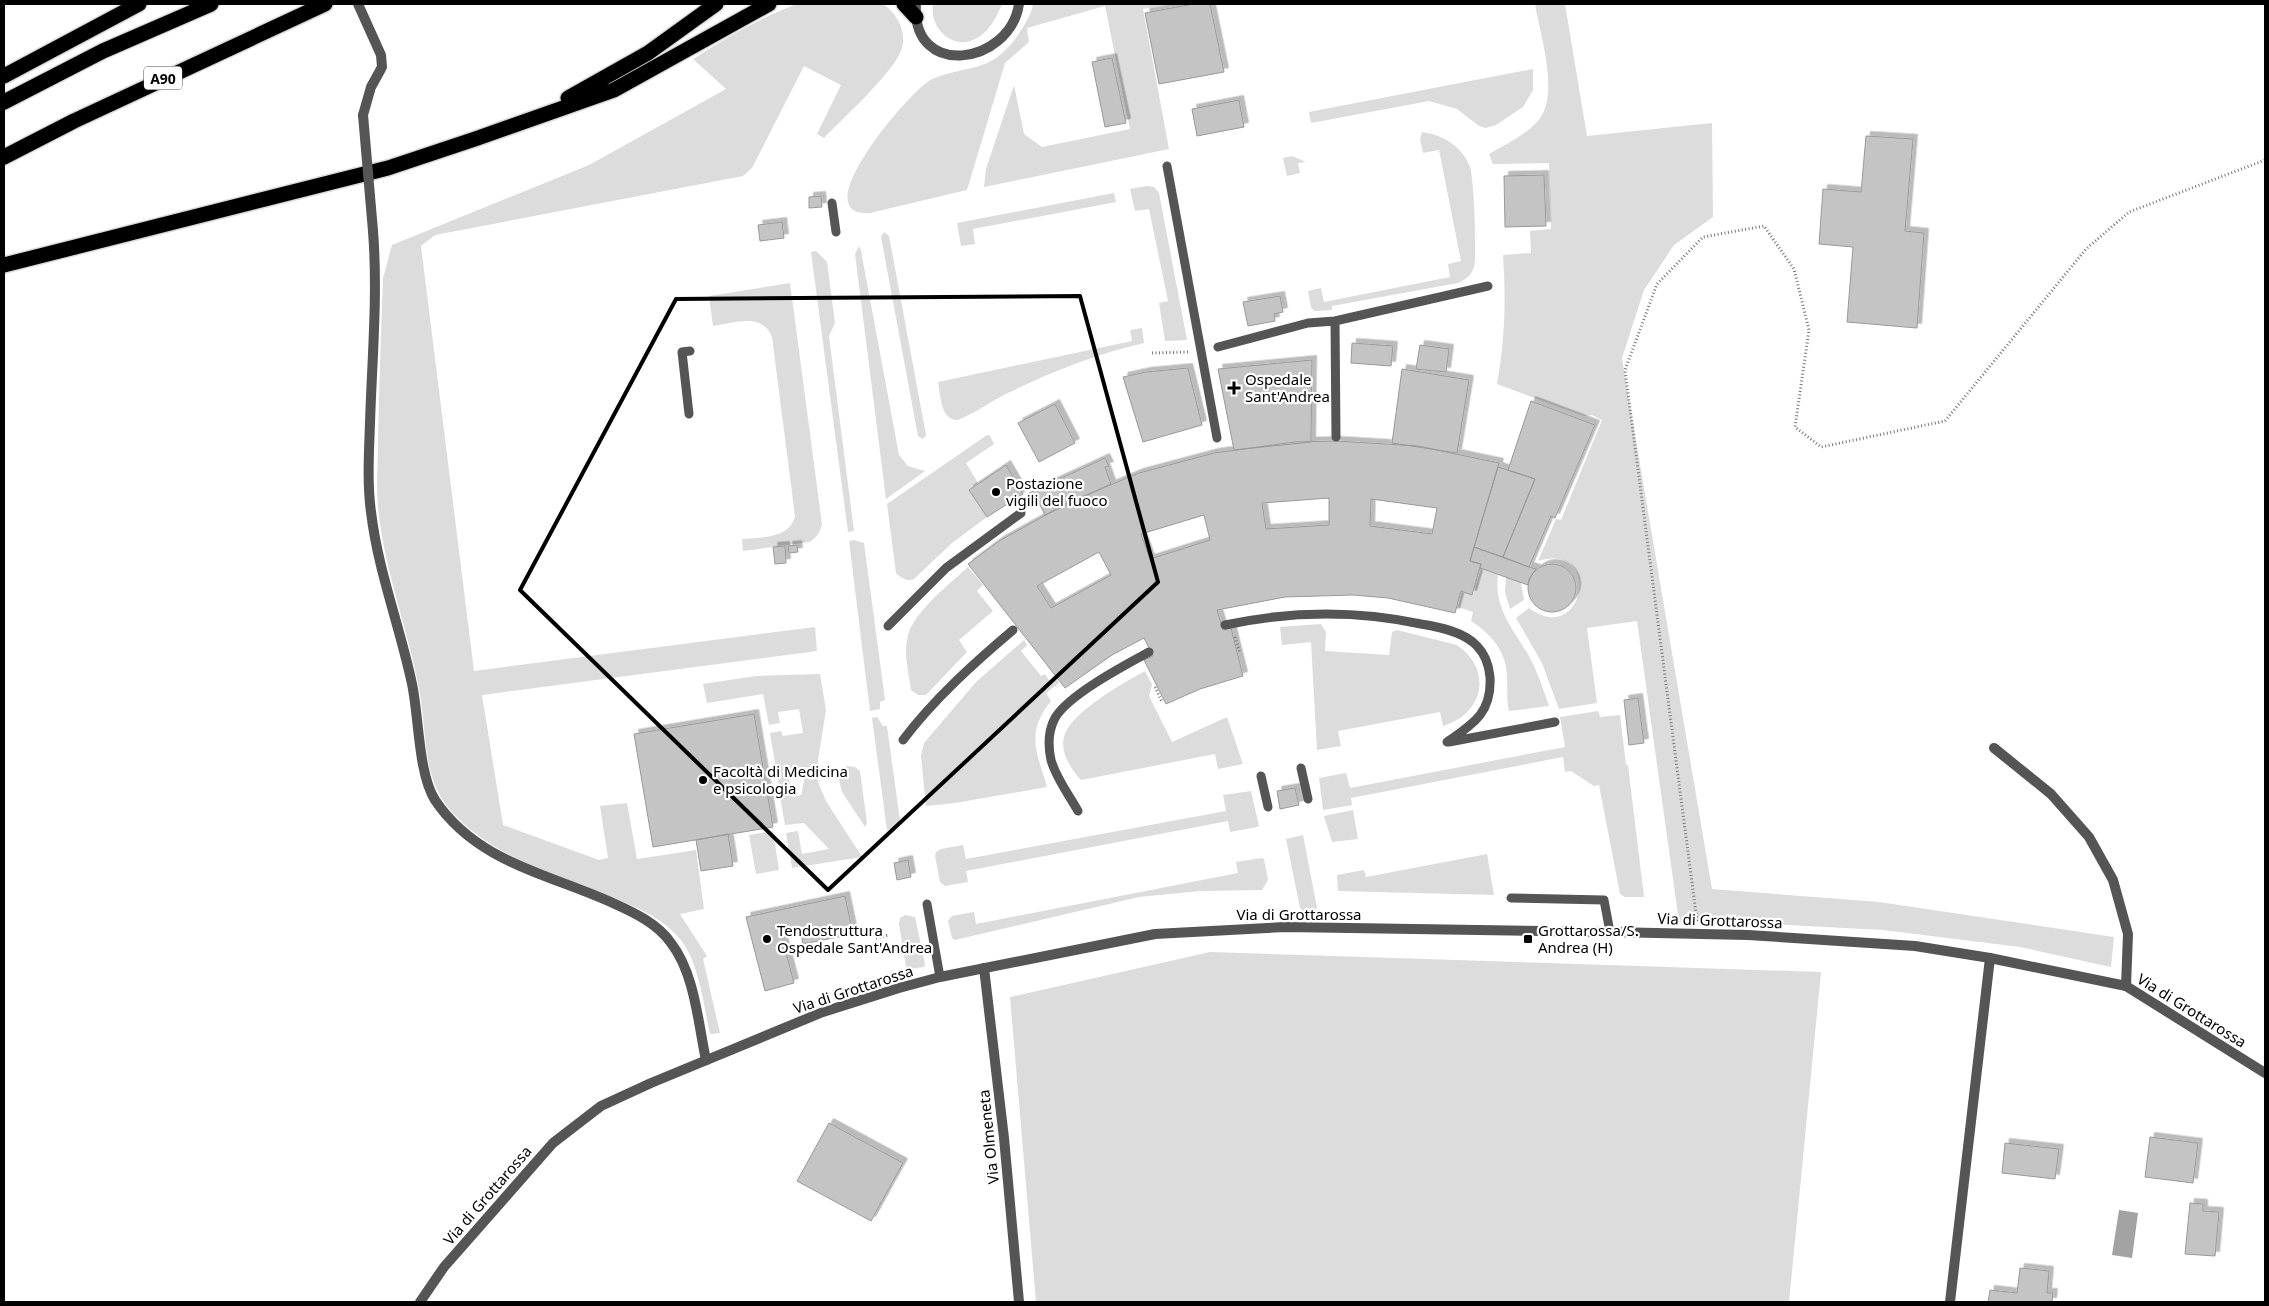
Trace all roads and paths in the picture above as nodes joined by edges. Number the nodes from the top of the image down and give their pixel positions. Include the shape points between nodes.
1 (138, 4) edge
2 (211, 4) edge
3 (325, 4) edge
4 (358, 4) edge
5 (716, 4) edge
6 (769, 4) edge
7 (904, 4) edge
8 (1019, 4) edge
9 (916, 10) edge
10 (4, 76) edge
11 (4, 102) edge
12 (525, 120) junction
13 (4, 157) edge
14 (2265, 160) edge
15 (1167, 166) dead end
16 (832, 203) dead end
17 (836, 232) dead end
18 (4, 264) edge
19 (1488, 286) dead end
20 (1335, 321) junction
21 (1218, 347) dead end
22 (690, 351) dead end
23 (1188, 352) dead end
24 (1152, 353) dead end
25 (688, 414) dead end
26 (1336, 437) dead end
27 (1217, 438) dead end
28 (1021, 512) dead end
29 (888, 626) dead end
30 (1225, 626) dead end
31 (1013, 630) dead end
32 (1149, 652) dead end
33 (1155, 687) dead end
34 (1162, 702) dead end
35 (1555, 722) dead end
36 (903, 740) dead end
37 (1994, 748) dead end
38 (1302, 768) dead end
39 (1261, 776) dead end
40 (1308, 799) dead end
41 (1268, 807) dead end
42 (1078, 811) dead end
43 (1510, 898) dead end
44 (927, 904) dead end
45 (1610, 932) junction
46 (1698, 934) junction
47 (889, 935) dead end
48 (876, 938) dead end
49 (1990, 958) junction
50 (984, 968) junction
51 (940, 977) junction
52 (2126, 986) junction
53 (706, 1060) junction
54 (2265, 1073) edge
55 (420, 1302) edge
56 (1019, 1302) edge
57 (1950, 1302) edge

1 - 10 highway
2 - 11 highway via 103,51
3 - 13 highway, A90 via 83,116
4 - 53 street, bridge via 381,55 382,67 371,87 364,114 376,269 369,458 371,511 379,558 412,685 424,767 434,797 451,820 492,854 637,914 663,933 685,970
5 - 12 highway via 648,53
6 - 12 highway via 614,90
7 - 9 highway
8 - 9 street via 1015,19 998,41 964,55 941,53 930,48 923,39
12 - 18 highway via 388,168
14 - 46 path via 2129,212 2086,249 1946,421 1821,447 1795,427 1809,330 1794,269 1764,226 1703,237 1657,284 1624,370
15 - 27 lane
16 - 17 lane
19 - 20 lane
20 - 21 lane via 1308,323
20 - 26 lane
22 - 25 lane via 682,352
23 - 24 path
28 - 29 lane via 946,568
30 - 35 lane via 1293,615 1359,614 1436,626 1478,646 1485,658 1490,680 1481,715 1447,742
31 - 36 lane via 977,660
32 - 42 lane via 1073,700 1060,711 1052,724 1051,759
33 - 34 path
37 - 52 street via 2051,794 2089,837 2113,880 2128,934
38 - 40 lane
39 - 41 lane
43 - 45 lane via 1604,900
44 - 51 lane
45 - 46 street, Via di Grottarossa
45 - 50 street, Via di Grottarossa via 1245,928 1155,934
46 - 49 street, Via di Grottarossa via 1915,946
47 - 48 path
49 - 52 street, Via di Grottarossa
49 - 57 street
50 - 51 street, Via di Grottarossa
50 - 56 street, Via Olmeneta
51 - 53 street, Via di Grottarossa via 823,1012
52 - 54 street, Via di Grottarossa
53 - 55 street, Via di Grottarossa via 601,1106 553,1143 444,1267

